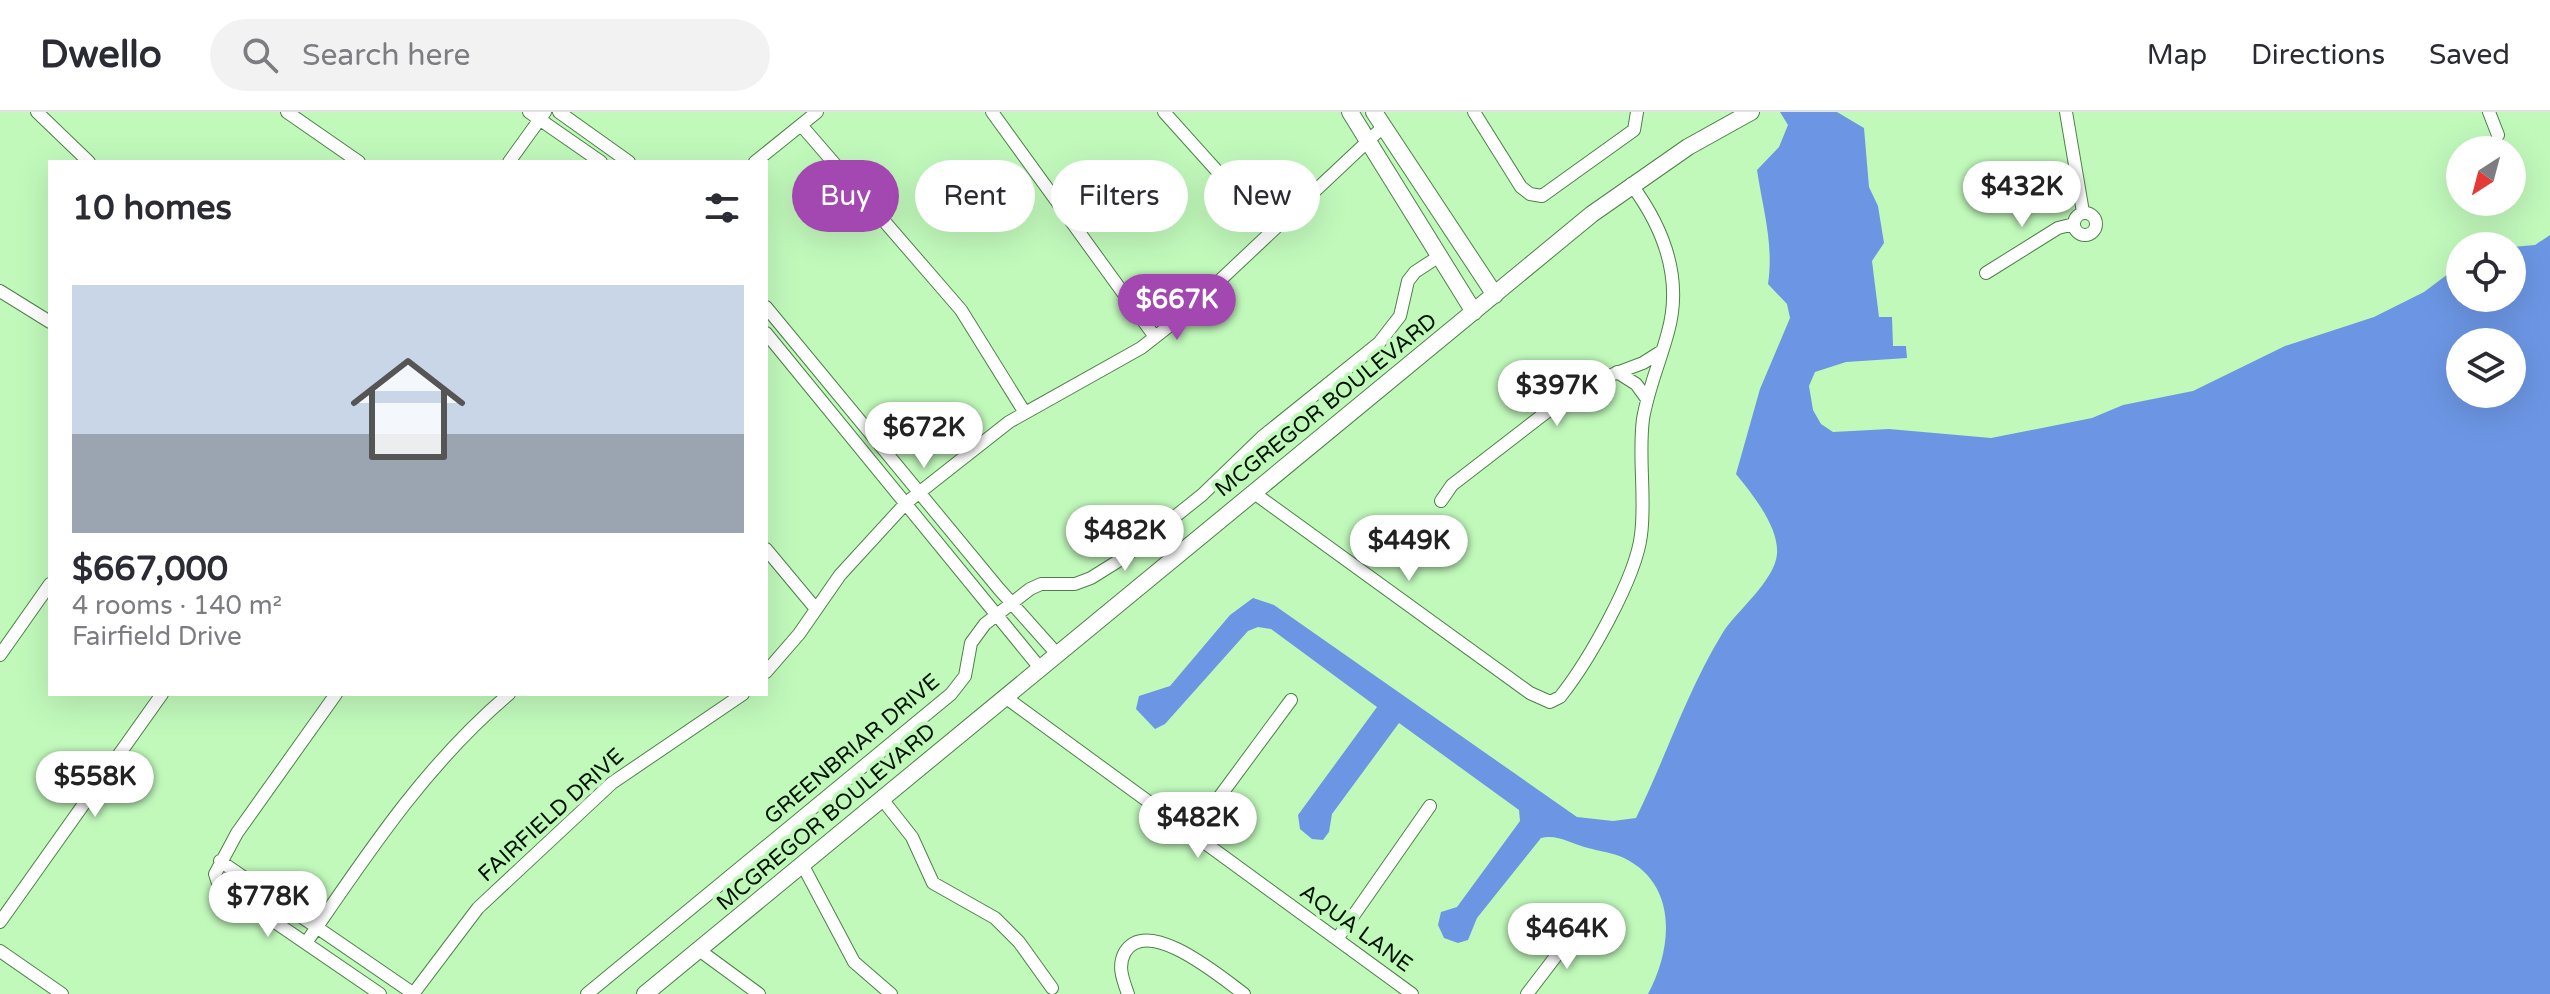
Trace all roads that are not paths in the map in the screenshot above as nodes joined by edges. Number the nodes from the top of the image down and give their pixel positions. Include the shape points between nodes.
1 (37, 112) edge
2 (287, 112) edge
3 (559, 112) edge
4 (817, 112) edge
5 (992, 112) edge
6 (1164, 112) edge
7 (1350, 112) edge
8 (1374, 112) edge
9 (1474, 112) edge
10 (1637, 112) edge
11 (1751, 112) edge
12 (2066, 112) edge
13 (2489, 112) edge
14 (538, 114) edge
15 (801, 125) junction
16 (1384, 126) junction
17 (2498, 135) dead end
18 (1367, 139) junction
19 (87, 160) edge
20 (356, 160) edge
21 (510, 160) edge
22 (598, 160) edge
23 (626, 160) edge
24 (757, 160) edge
25 (1207, 160) edge
26 (1320, 184) edge
27 (1631, 184) junction
28 (2083, 212) junction
29 (2074, 224) junction
30 (1270, 232) edge
31 (1438, 257) junction
32 (1986, 273) dead end
33 (0, 291) edge
34 (1495, 295) junction
35 (768, 309) edge
36 (1474, 312) junction
37 (48, 321) edge
38 (768, 335) edge
39 (1155, 337) junction
40 (1662, 351) junction
41 (1617, 372) junction
42 (1647, 399) junction
43 (1025, 413) junction
44 (919, 492) junction
45 (1254, 493) junction
46 (1441, 501) dead end
47 (906, 503) junction
48 (768, 551) edge
49 (48, 587) edge
50 (1011, 603) junction
51 (816, 609) junction
52 (997, 615) junction
53 (1057, 654) junction
54 (0, 655) edge
55 (1040, 668) junction
56 (768, 669) edge
57 (161, 696) edge
58 (335, 696) edge
59 (507, 696) edge
60 (740, 696) edge
61 (1005, 697) junction
62 (1291, 700) dead end
63 (882, 799) junction
64 (1430, 806) dead end
65 (1192, 834) junction
66 (220, 861) junction
67 (802, 864) junction
68 (0, 922) edge
69 (1579, 926) dead end
70 (317, 927) junction
71 (1337, 939) junction
72 (306, 943) junction
73 (699, 950) junction
74 (0, 951) edge
75 (1052, 988) dead end
76 (649, 993) edge
77 (62, 994) edge
78 (380, 994) edge
79 (413, 994) edge
80 (587, 994) edge
81 (759, 994) edge
82 (891, 994) edge
83 (1128, 994) edge
84 (1244, 994) edge
85 (1412, 994) edge
86 (1527, 994) edge

1 - 19 street
2 - 20 street
3 - 23 street
4 - 15 street
5 - 39 street
6 - 25 street
7 - 18 main road
8 - 16 main road
9 - 10 street via 1521,187 1542,196 1634,130
11 - 27 main road, MCGREGOR BOULEVARD
12 - 28 street
13 - 17 street
14 - 21 street
14 - 22 street
15 - 24 street
15 - 43 street via 961,310
16 - 18 street
16 - 34 main road
18 - 26 street
18 - 31 main road
27 - 34 main road, MCGREGOR BOULEVARD
27 - 40 street via 1657,225 1670,265 1673,300
28 - 29 street
28 - 29 street via 2096,219 2094,231 2081,234
29 - 32 street via 2058,228
30 - 39 street
31 - 36 main road
31 - 50 street, GREENBRIAR DRIVE via 1408,281 1400,316 1387,335 1262,437 1202,495 1091,578 1075,584 1041,584
33 - 37 street
34 - 36 main road, MCGREGOR BOULEVARD
35 - 44 street
36 - 45 main road, MCGREGOR BOULEVARD
38 - 47 street
39 - 43 street via 1119,364
40 - 41 street
40 - 42 street
41 - 42 street
41 - 46 street via 1579,387 1452,485
42 - 45 street via 1641,442 1642,525 1635,561 1573,678 1550,702 1530,693
43 - 44 street
44 - 47 street
44 - 50 street
45 - 53 main road, MCGREGOR BOULEVARD
47 - 51 street
47 - 52 street
48 - 51 street
49 - 54 street
50 - 52 street, GREENBRIAR DRIVE
50 - 53 street
51 - 56 street
52 - 55 street
52 - 80 street, GREENBRIAR DRIVE via 977,634 965,676 951,694
53 - 55 main road, MCGREGOR BOULEVARD
55 - 61 main road, MCGREGOR BOULEVARD
57 - 68 street
58 - 66 street
59 - 70 street via 411,794
60 - 79 street, FAIRFIELD DRIVE via 612,783 478,908
61 - 63 main road, MCGREGOR BOULEVARD
61 - 65 street, AQUA LANE
62 - 65 street
63 - 67 main road, MCGREGOR BOULEVARD
63 - 75 street via 912,837 933,883 995,918
64 - 71 street
65 - 71 street, AQUA LANE
66 - 70 street
66 - 72 street via 215,870 218,883
67 - 73 main road, MCGREGOR BOULEVARD
67 - 82 street via 854,962
69 - 86 street
70 - 72 street
70 - 79 street
71 - 85 street, AQUA LANE
72 - 78 street
73 - 76 main road, MCGREGOR BOULEVARD
73 - 81 street
74 - 77 street
83 - 84 street via 1122,957 1140,940 1195,957

